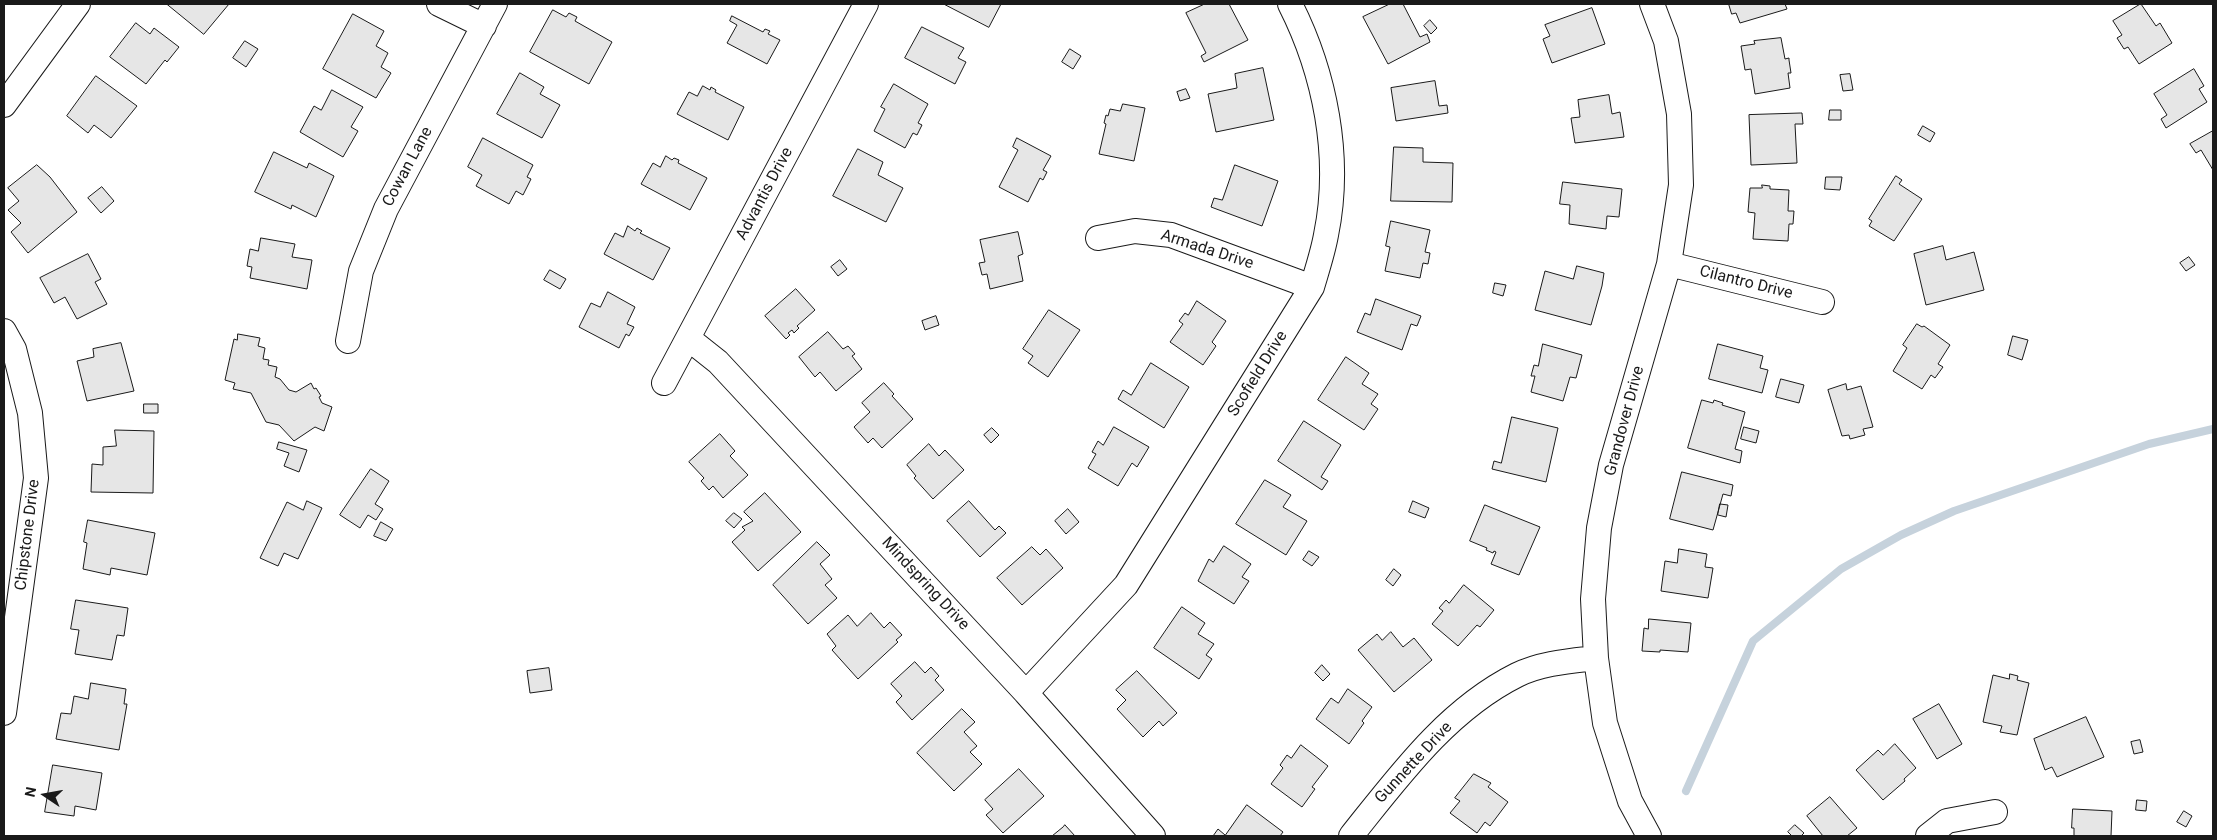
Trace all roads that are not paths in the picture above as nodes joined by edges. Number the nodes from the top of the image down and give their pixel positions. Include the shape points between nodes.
1 (78, 4) edge
2 (439, 4) edge
3 (495, 4) edge
4 (866, 4) edge
5 (1290, 4) edge
6 (1652, 4) edge
7 (484, 26) junction
8 (4, 105) edge
9 (1098, 238) dead end
10 (1669, 264) junction
11 (1312, 287) junction
12 (1822, 302) dead end
13 (4, 331) edge
14 (688, 339) junction
15 (348, 341) dead end
16 (664, 383) dead end
17 (1596, 658) junction
18 (1026, 693) junction
19 (4, 712) edge
20 (1995, 812) dead end
21 (1153, 836) edge
22 (1350, 836) edge
23 (1649, 836) edge
24 (1928, 836) edge

1 - 8 street
2 - 7 street
3 - 7 street, Cowan Lane
4 - 14 street, Advantis Drive
5 - 11 street, Scofield Drive via 1322,86 1330,135 1331,190 1326,234
6 - 10 street, Grandover Drive via 1666,41 1679,114 1682,186
7 - 15 street, Cowan Lane via 386,209 362,271
9 - 11 street, Armada Drive via 1135,231 1171,235
10 - 12 street, Cilantro Drive
10 - 17 street, Grandover Drive via 1611,465 1599,528 1593,599
11 - 18 street, Scofield Drive via 1126,586
13 - 19 street, Chipstone Drive via 14,349 30,413 36,478
14 - 16 street, Advantis Drive
14 - 18 street, Mindspring Drive via 718,362
17 - 22 street, Gunnette Drive via 1556,663 1518,674 1475,702 1436,734
17 - 23 street, Grandover Drive via 1608,731 1630,801
18 - 21 street, Mindspring Drive
20 - 24 street via 1947,821

